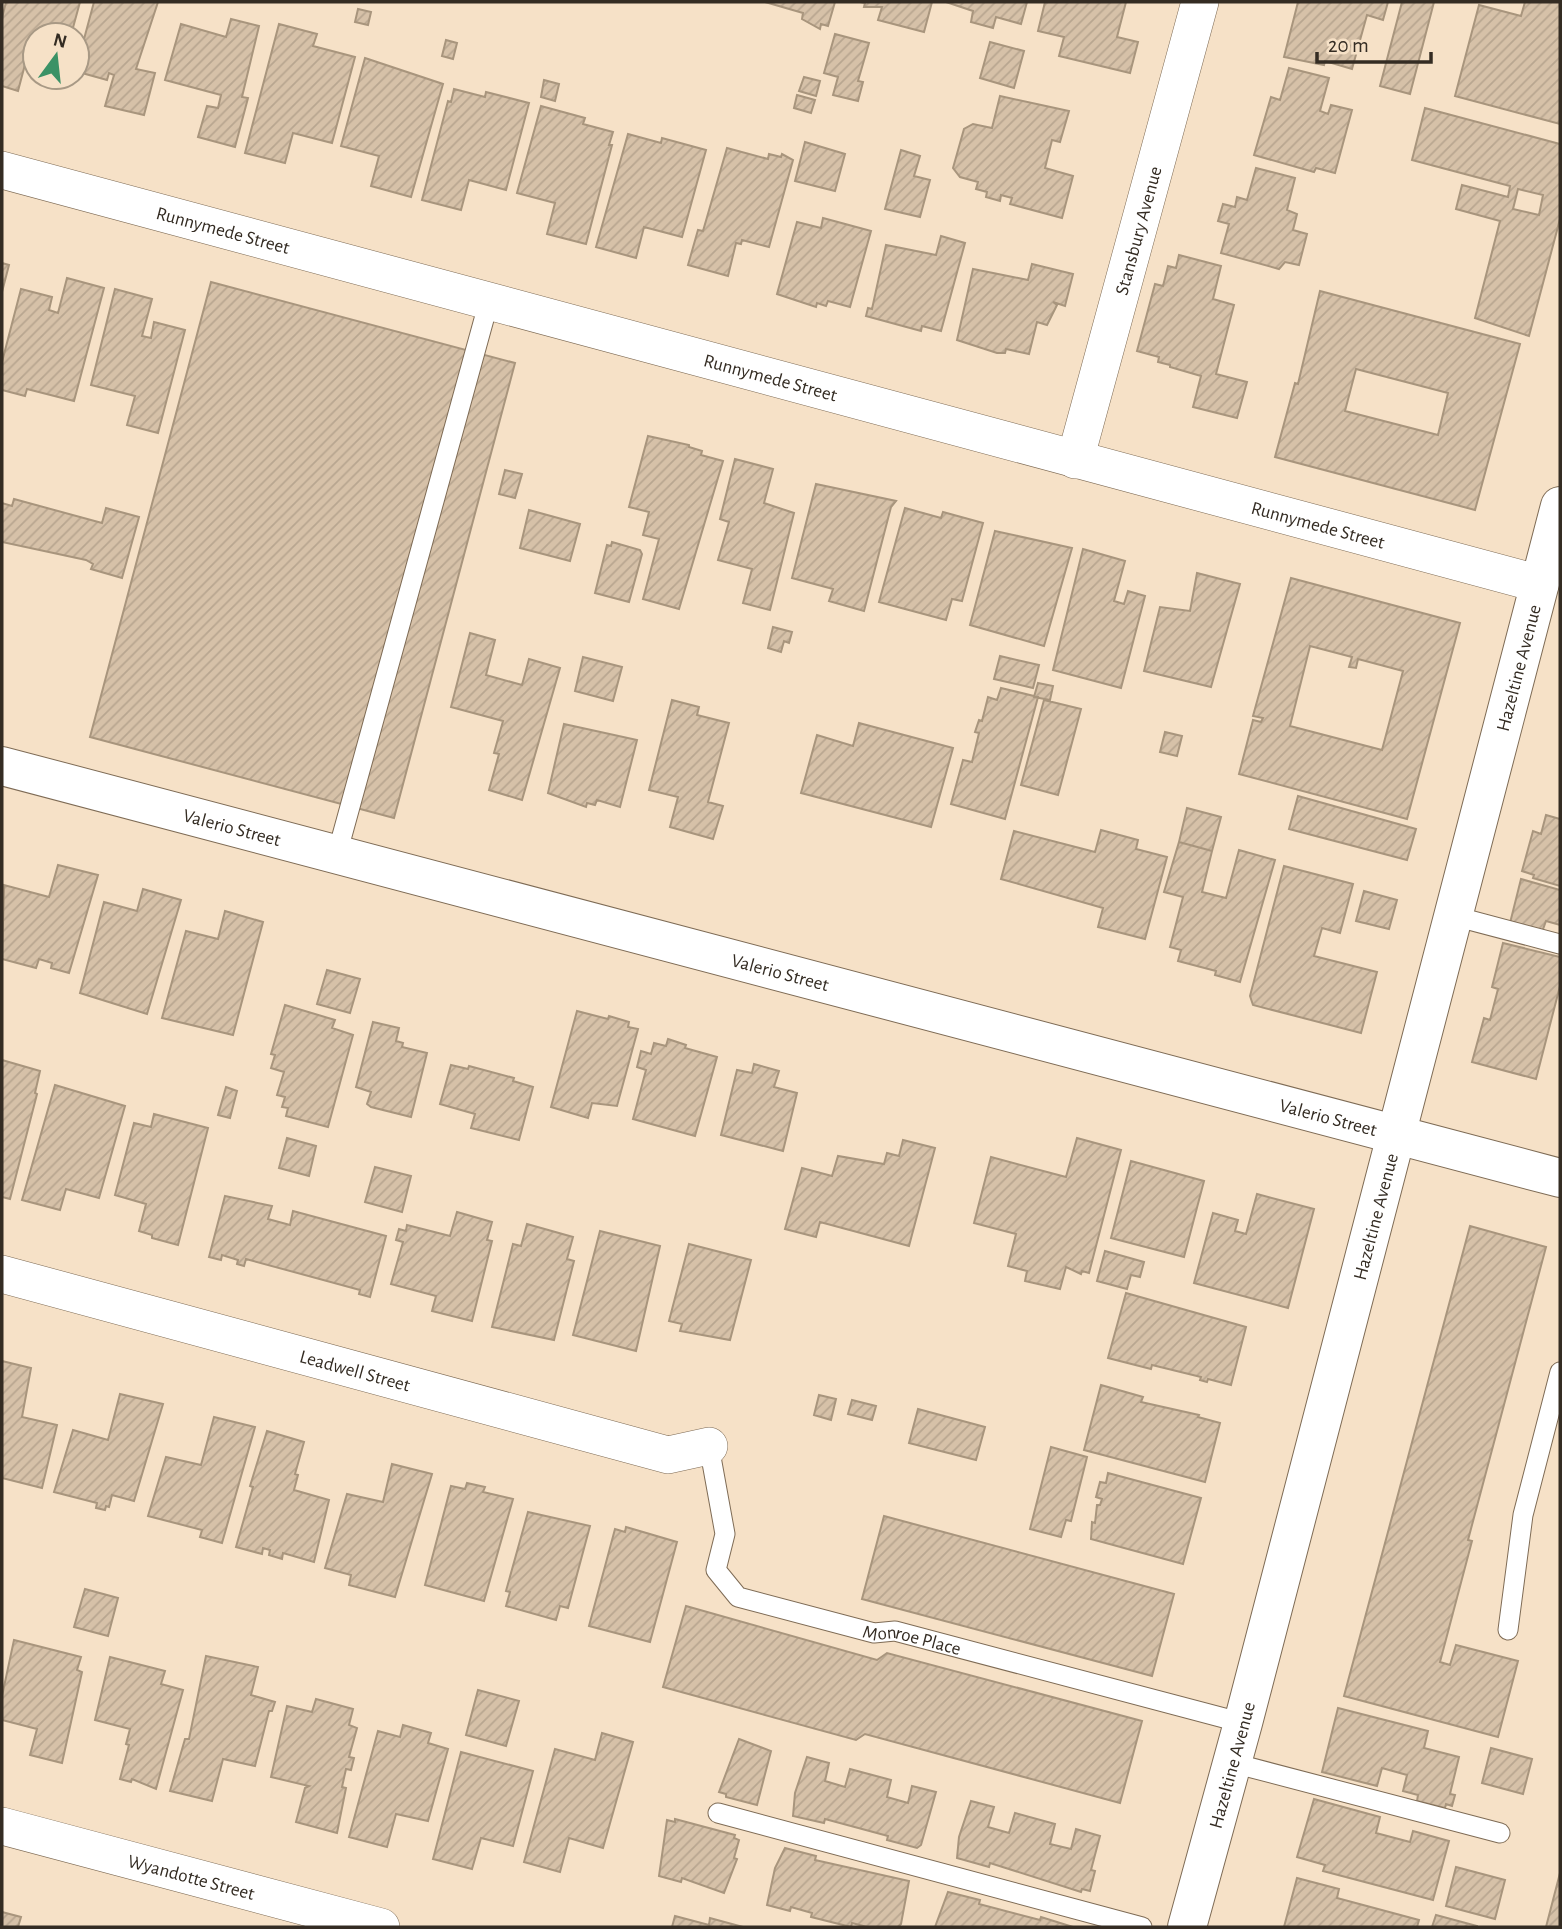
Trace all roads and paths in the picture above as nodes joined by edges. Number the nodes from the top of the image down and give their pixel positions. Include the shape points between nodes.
1 (1200, 2) edge
2 (2, 170) edge
3 (489, 301) junction
4 (1075, 460) junction
5 (1560, 506) edge
6 (1540, 584) junction
7 (2, 766) edge
8 (337, 854) junction
9 (1454, 916) junction
10 (1560, 944) edge
11 (1398, 1133) junction
12 (1560, 1178) edge
13 (2, 1274) edge
14 (1560, 1372) edge
15 (709, 1446) joint
16 (1508, 1630) dead end
17 (1243, 1723) junction
18 (1233, 1763) junction
19 (718, 1813) dead end
20 (2, 1825) edge
21 (1500, 1833) dead end
22 (382, 1927) edge
23 (1142, 1927) edge
24 (1187, 1927) edge

1 - 4 street, Stansbury Avenue
2 - 3 street, Runnymede Street
3 - 4 street, Runnymede Street
3 - 8 lane
4 - 6 street, Runnymede Street
5 - 6 street, Hazeltine Avenue
6 - 9 street, Hazeltine Avenue
7 - 8 street, Valerio Street
8 - 11 street, Valerio Street
9 - 10 lane
9 - 11 street, Hazeltine Avenue
11 - 12 street, Valerio Street
11 - 17 street, Hazeltine Avenue
13 - 15 street, Leadwell Street via 668,1455
14 - 16 lane via 1523,1515
15 - 17 lane, Monroe Place via 725,1534 716,1570 738,1597 874,1633 895,1631
17 - 18 street, Hazeltine Avenue
18 - 21 lane
18 - 24 street, Hazeltine Avenue
19 - 23 lane
20 - 22 street, Wyandotte Street

